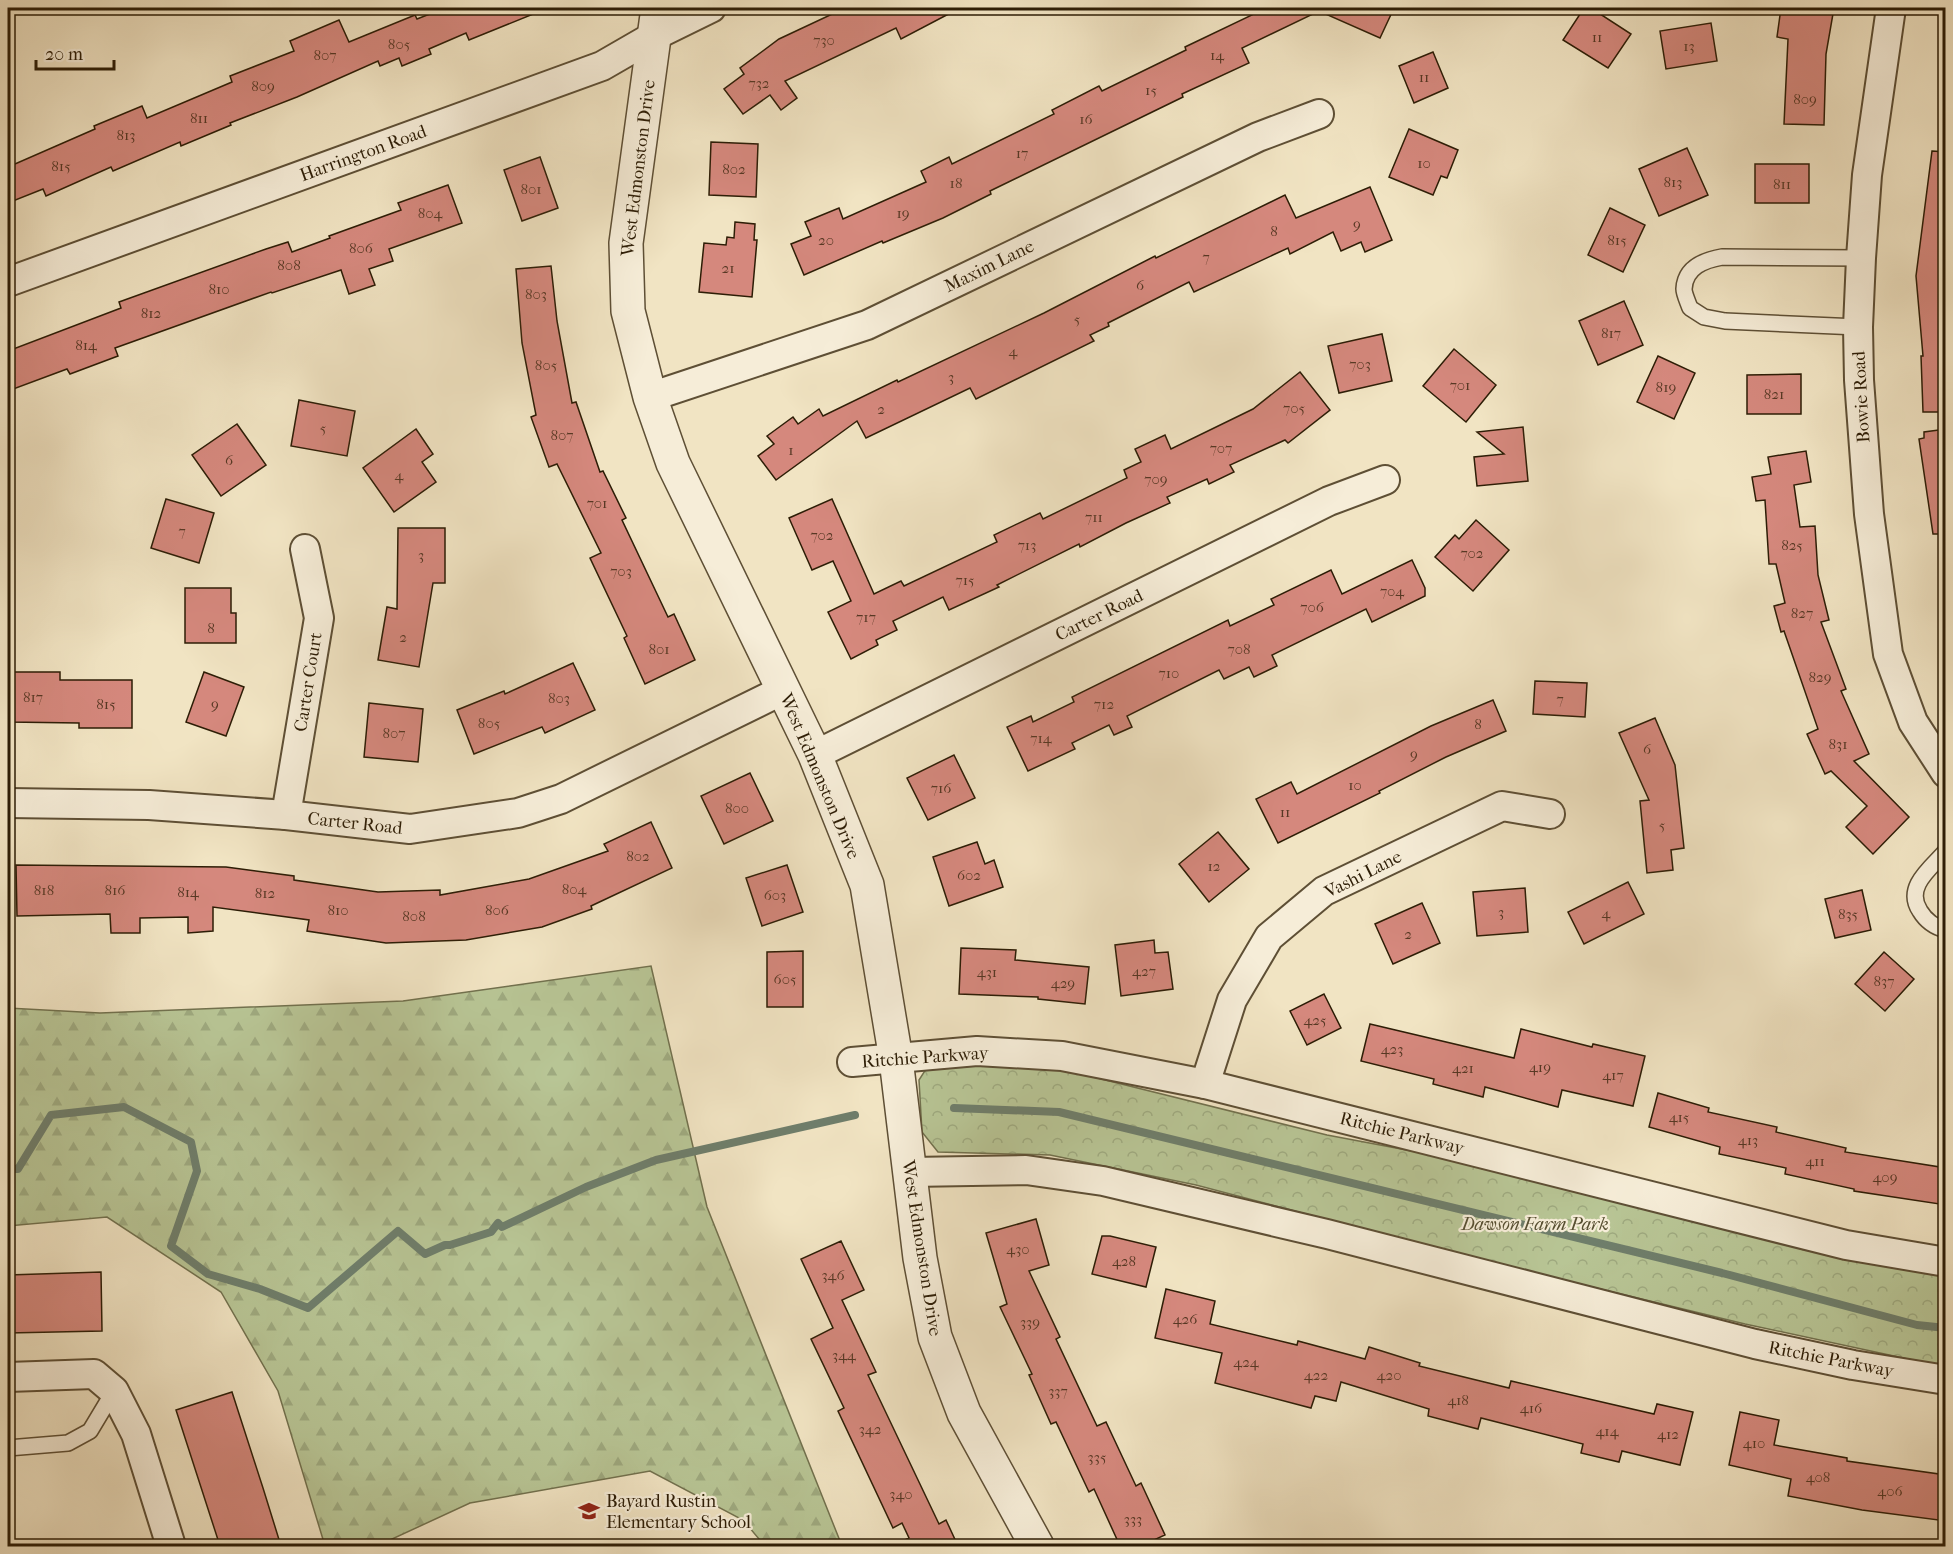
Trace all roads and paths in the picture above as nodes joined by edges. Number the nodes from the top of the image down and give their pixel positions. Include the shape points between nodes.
1 (711, 8) edge
2 (1891, 8) edge
3 (656, 22) edge
4 (1319, 114) dead end
5 (1861, 258) junction
6 (8, 282) edge
7 (1858, 327) junction
8 (650, 397) junction
9 (1385, 480) dead end
10 (305, 549) dead end
11 (783, 690) junction
12 (815, 755) junction
13 (1946, 773) edge
14 (8, 803) edge
15 (1550, 814) dead end
16 (286, 815) junction
17 (1946, 851) edge
18 (1946, 930) edge
19 (897, 1059) junction
20 (852, 1062) dead end
21 (1205, 1084) junction
22 (910, 1172) junction
23 (1946, 1262) edge
24 (8, 1377) edge
25 (1946, 1380) edge
26 (114, 1391) junction
27 (8, 1448) edge
28 (171, 1546) edge
29 (1037, 1546) edge

1 - 3 street, Harrington Road
2 - 5 street, Bowie Road via 1867,175
3 - 6 street, Harrington Road via 602,66
3 - 8 street, West Edmonston Drive via 626,243 628,310
4 - 8 street, Maxim Lane via 1258,137 867,325
5 - 7 street, Bowie Road
5 - 7 lane via 1722,257 1706,260 1691,270 1684,289 1690,308 1704,317
7 - 13 street, Bowie Road via 1869,514 1888,654 1913,722
8 - 11 street, West Edmonston Drive via 674,464
9 - 12 street, Carter Road via 1329,501
10 - 16 street, Carter Court via 319,618
11 - 12 street, West Edmonston Drive
11 - 16 street, Carter Road via 561,799 518,813 410,829
12 - 19 street, West Edmonston Drive via 867,885
14 - 16 street, Carter Road via 149,805
15 - 21 street, Vashi Lane via 1502,806 1324,891 1269,937 1232,1000
17 - 18 lane via 1920,881 1914,896 1915,904 1929,923
19 - 20 street, Ritchie Parkway
19 - 21 street, Ritchie Parkway via 976,1051 1062,1056
19 - 22 street, West Edmonston Drive
21 - 23 street, Ritchie Parkway via 1846,1245
22 - 25 street, Ritchie Parkway via 1026,1170 1103,1181 1755,1344
22 - 29 street, West Edmonston Drive via 935,1337 964,1413
24 - 26 street via 94,1374
26 - 27 lane via 90,1431 68,1443
26 - 28 street via 136,1434

